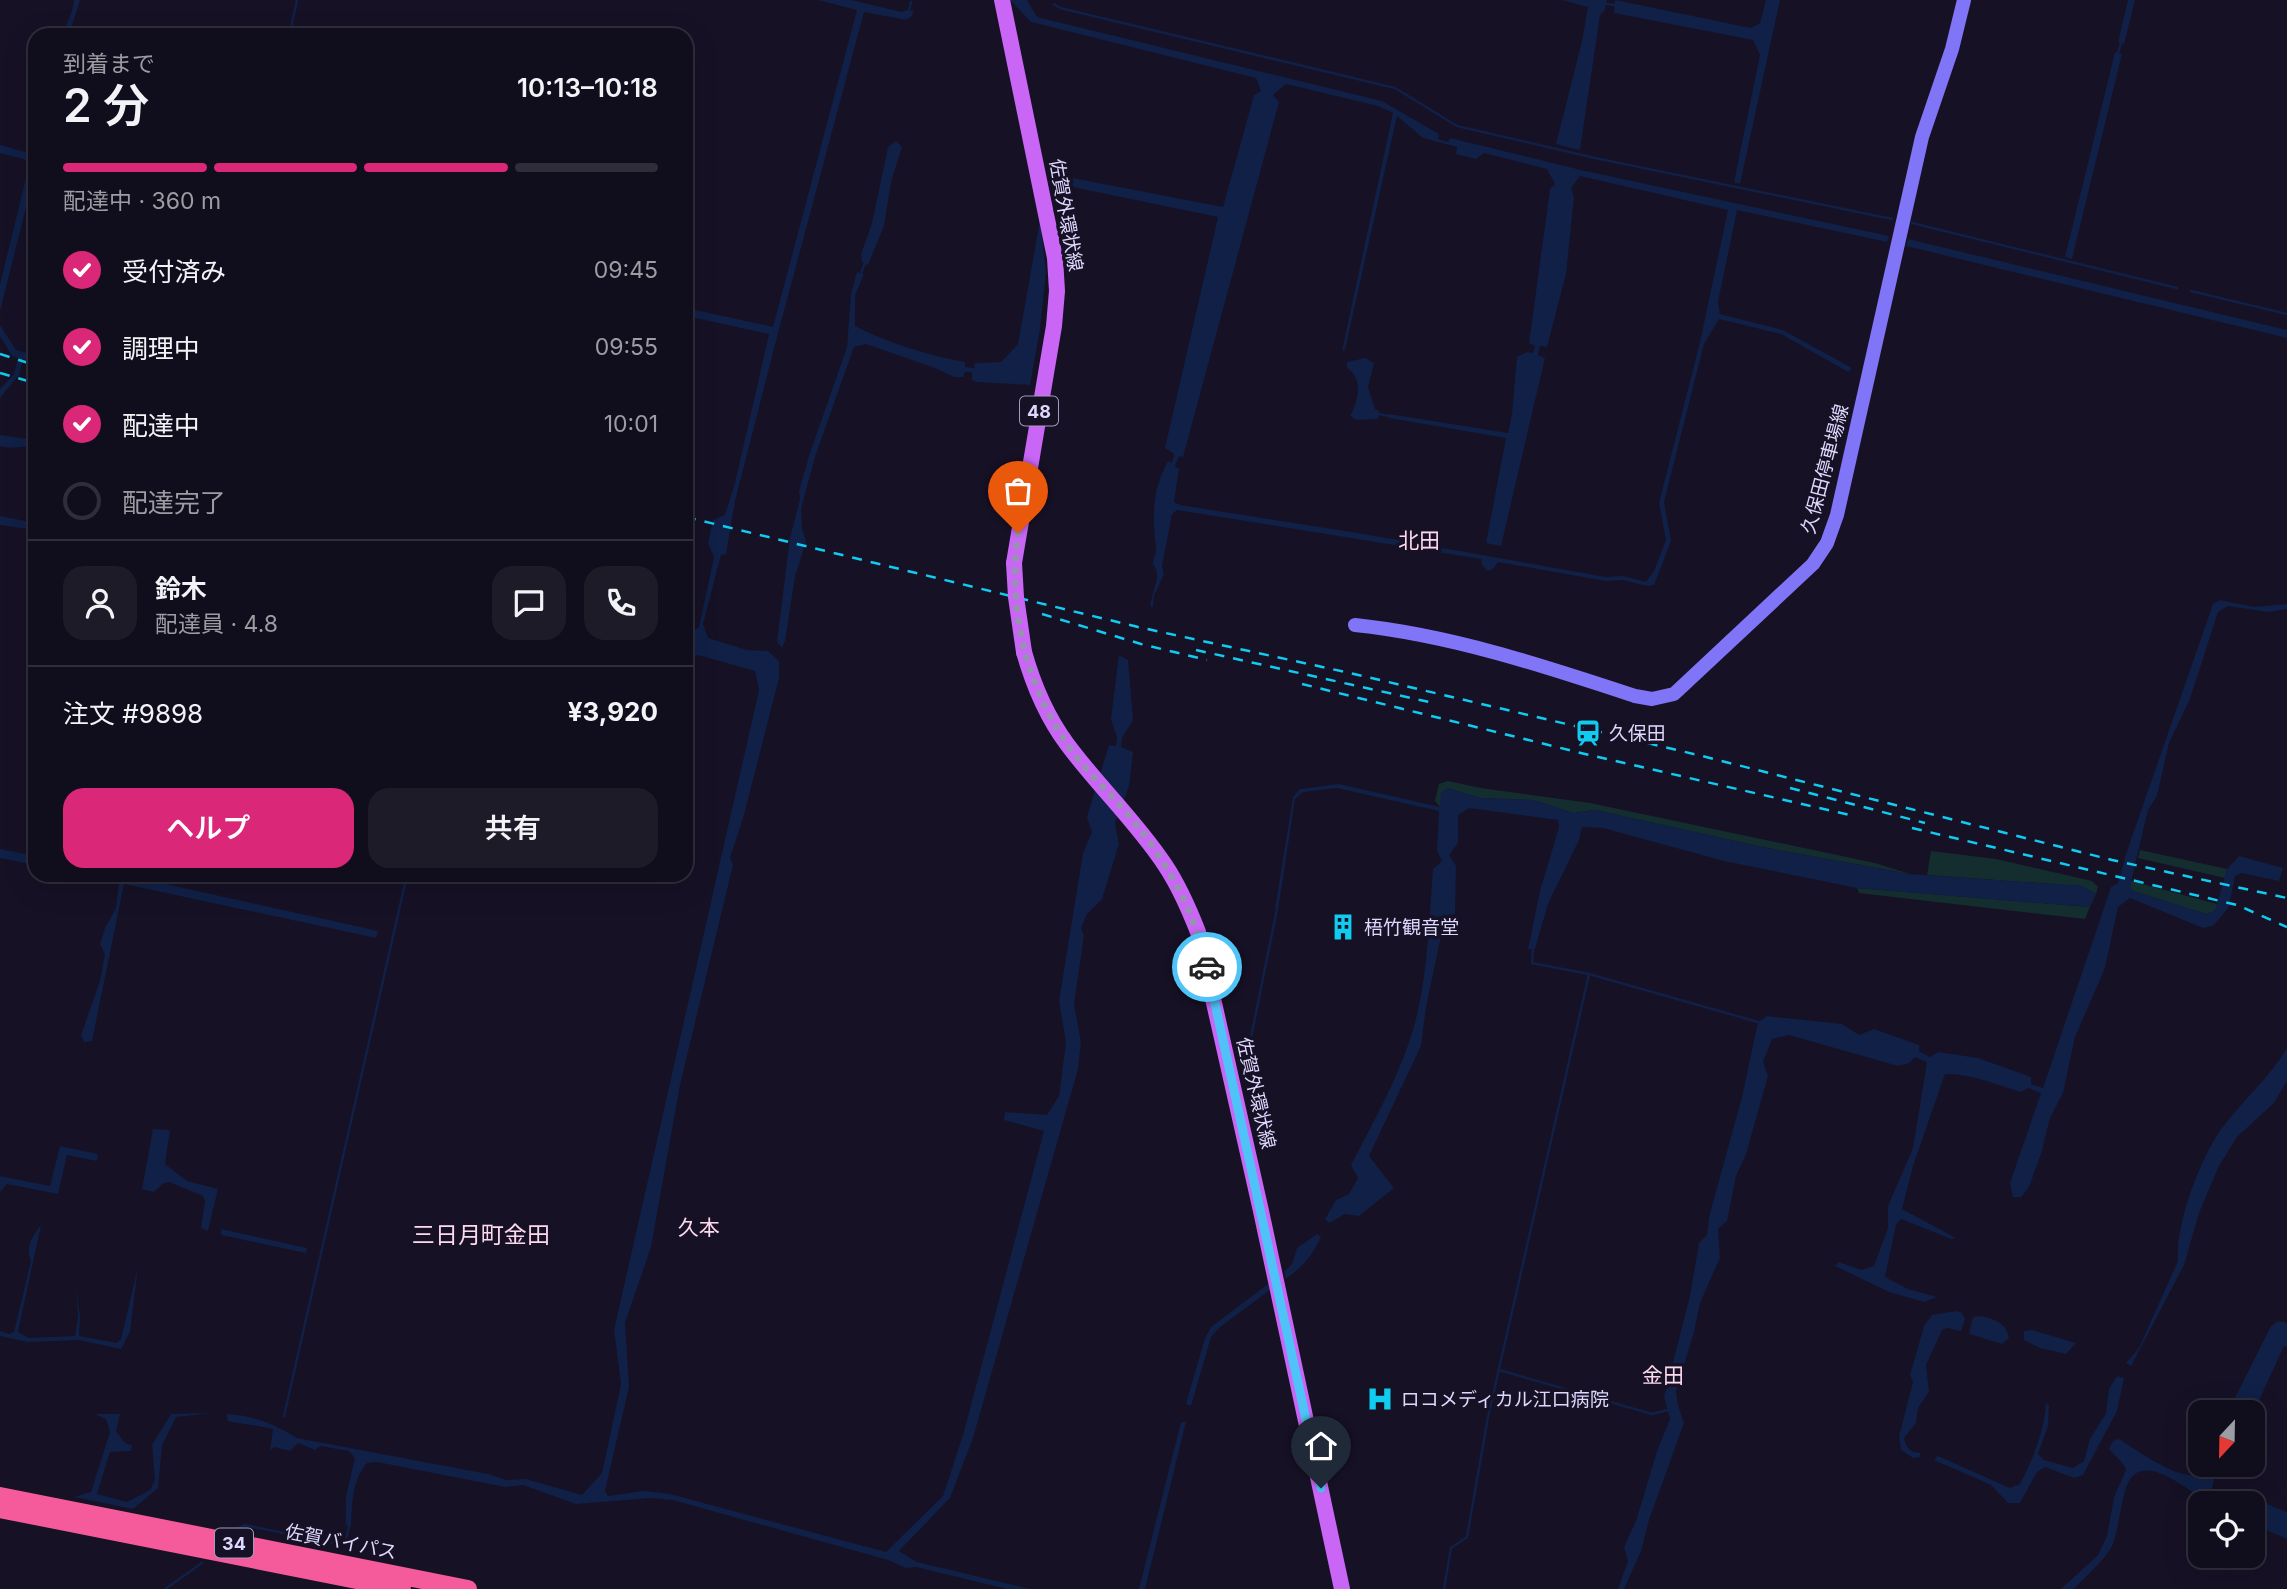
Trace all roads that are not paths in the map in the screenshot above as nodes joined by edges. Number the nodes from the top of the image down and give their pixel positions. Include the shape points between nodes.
1 (1002, 0) edge
2 (1964, 0) edge
3 (1355, 625) dead end
4 (0, 1496) edge
5 (0, 1509) edge
6 (402, 1589) edge
7 (468, 1589) edge
8 (1342, 1589) edge

1 - 8 main road, 佐賀外環状線 / 48, bridge via 1055,258 1057,291 1014,563 1024,652 1044,706 1065,742 1166,865 1198,932
2 - 3 main road, 久保田停車場線 via 1923,137 1837,515 1813,564 1674,694 1652,699 1519,658 1402,630
4 - 7 highway, 佐賀バイパス / 34
5 - 6 highway, 佐賀バイパス / 34

